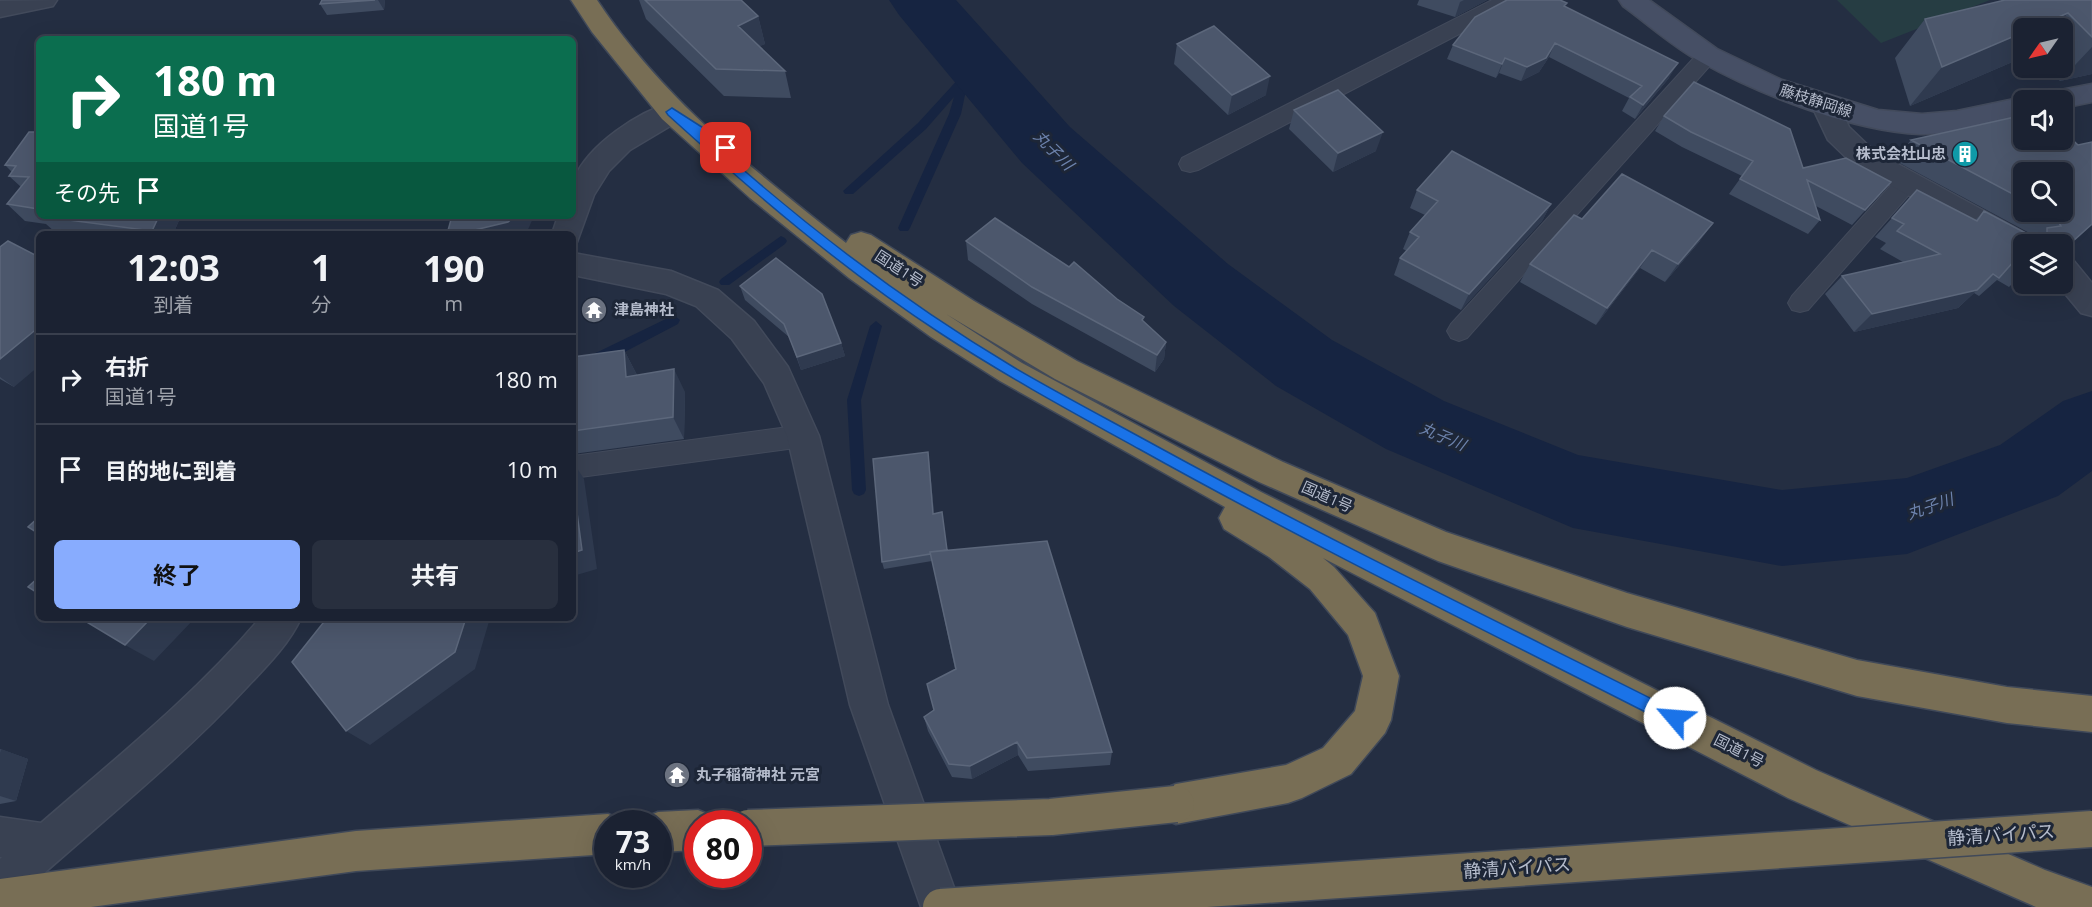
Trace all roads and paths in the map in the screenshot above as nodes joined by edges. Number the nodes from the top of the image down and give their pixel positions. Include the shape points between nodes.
1 (44, 0) edge
2 (584, 0) edge
3 (1508, 0) edge
4 (1632, 0) edge
5 (0, 9) edge
6 (1708, 55) junction
7 (2092, 93) edge
8 (2073, 97) edge
9 (1825, 104) junction
10 (2013, 109) edge
11 (672, 112) junction
12 (1190, 164) dead end
13 (1906, 183) junction
14 (576, 206) edge
15 (2013, 240) edge
16 (576, 265) edge
17 (2073, 281) edge
18 (1800, 303) dead end
19 (2092, 304) edge
20 (1459, 331) dead end
21 (1102, 422) junction
22 (803, 436) junction
23 (576, 467) edge
24 (281, 621) edge
25 (2092, 714) edge
26 (762, 827) edge
27 (2092, 829) edge
28 (594, 835) edge
29 (0, 837) edge
30 (45, 843) junction
31 (0, 886) edge
32 (0, 899) edge
33 (941, 907) edge
34 (2090, 907) edge

1 - 5 street
2 - 11 highway, 国道1号 via 608,36
3 - 12 lane
4 - 6 main road, 藤枝静岡線
6 - 9 main road, 藤枝静岡線 via 1773,87
6 - 20 lane
7 - 8 main road
9 - 10 main road, 藤枝静岡線 via 1877,120 1923,124
9 - 13 street via 1838,133 1864,158
11 - 14 street via 627,136 597,163
11 - 21 highway, 国道1号 via 760,191 860,270 1011,372
11 - 25 highway, 国道1号 via 877,255 1066,370 1271,472 1438,545 1627,610 1857,678 2007,705
13 - 15 street
13 - 18 lane
16 - 22 street via 671,283 707,298 743,330 777,376
17 - 19 street
21 - 26 highway, bridge via 1198,494 1281,546 1322,578 1362,625 1381,676 1372,720 1337,760 1288,784 1176,804 1051,817
21 - 34 highway, 国道1号 via 1249,504 1802,783
22 - 23 lane
22 - 33 street via 869,705
24 - 30 street via 255,655 158,750
27 - 33 highway, 静清バイパス, bridge
28 - 32 highway via 356,851
29 - 30 street
30 - 31 street

